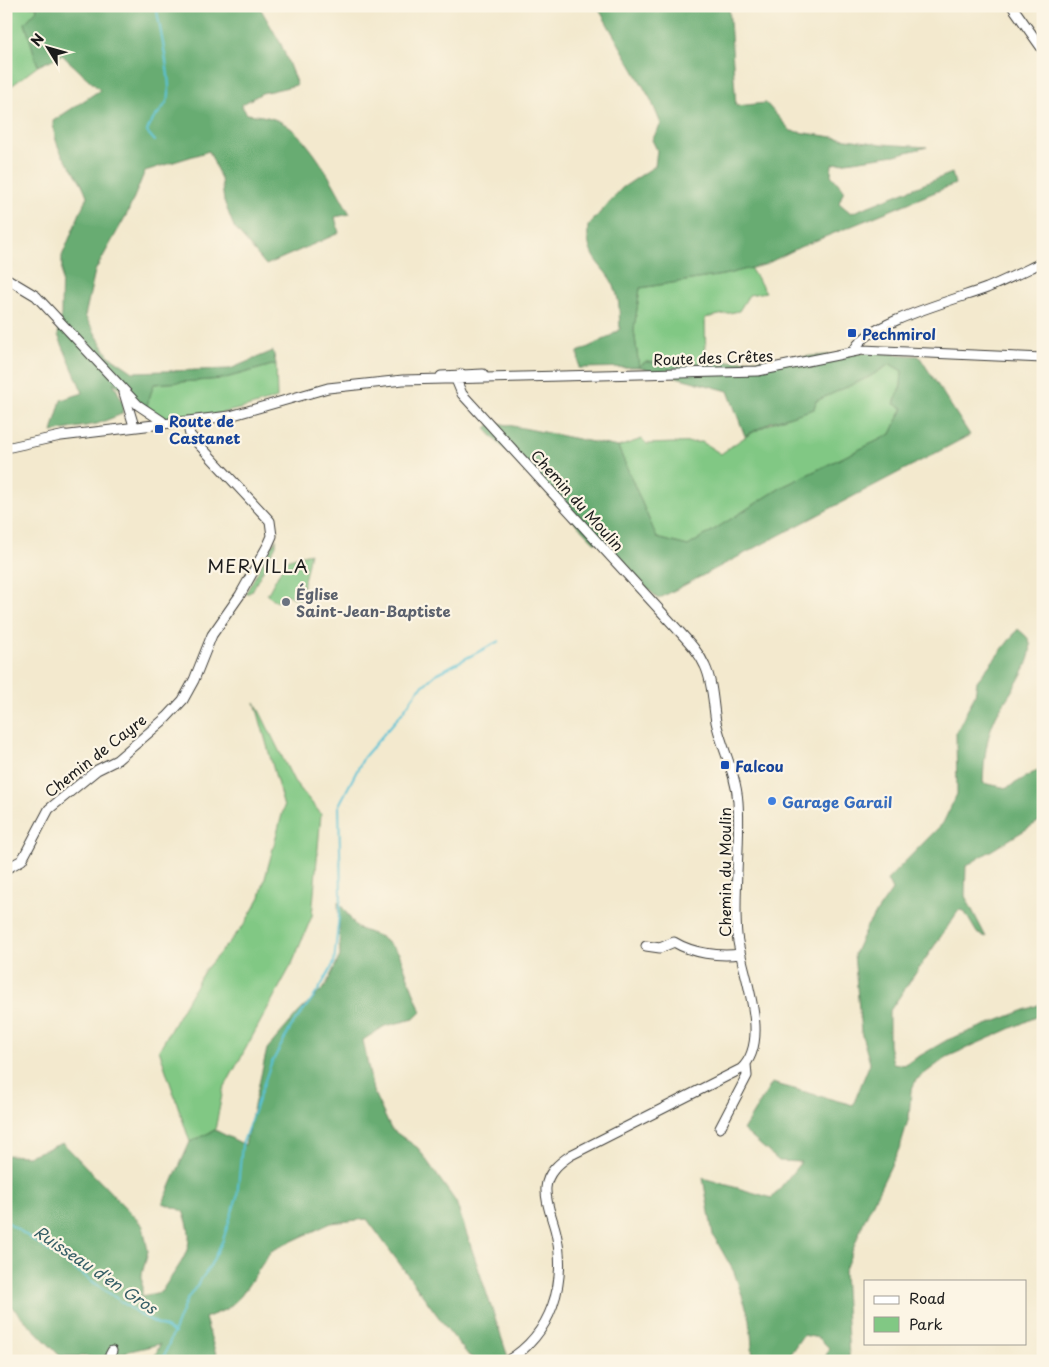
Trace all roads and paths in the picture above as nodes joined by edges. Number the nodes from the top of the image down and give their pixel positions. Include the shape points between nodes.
1 (1012, 6) edge
2 (1043, 50) edge
3 (1043, 262) edge
4 (6, 278) edge
5 (854, 351) junction
6 (1043, 358) edge
7 (462, 378) junction
8 (133, 406) junction
9 (162, 421) junction
10 (187, 422) junction
11 (134, 423) junction
12 (118, 424) junction
13 (61, 436) junction
14 (6, 448) edge
15 (6, 868) edge
16 (646, 946) dead end
17 (740, 954) junction
18 (746, 1064) junction
19 (720, 1128) dead end
20 (112, 1352) dead end
21 (107, 1361) edge
22 (507, 1361) edge

1 - 2 street
3 - 5 street via 1009,279 917,310 871,335
4 - 8 street via 36,296 122,388
5 - 6 street, Route des Crêtes
5 - 7 street, Route des Crêtes via 795,366 758,371
7 - 10 street, Route des Crêtes via 353,384 230,416
7 - 17 street, Chemin du Moulin via 458,387 467,398 682,634 706,667 738,800 736,921
8 - 9 street
8 - 11 street
8 - 12 street
9 - 10 street, Route des Crêtes
9 - 11 street, Route des Crêtes
10 - 11 street, Route des Crêtes
10 - 15 street, Chemin de Cayre via 190,435 270,521 272,532 268,545 212,635 183,700 117,760 97,770 48,809 22,860
11 - 12 street, Route des Crêtes
11 - 13 street, Route des Crêtes
12 - 13 street, Route des Crêtes
13 - 14 street, Route des Crêtes
16 - 17 street via 660,948 674,942 688,950
17 - 18 street, Chemin du Moulin via 755,1022 754,1042
18 - 19 street, Chemin du Moulin via 747,1076
18 - 22 street via 734,1074 571,1155 557,1166 546,1188 558,1248 556,1295 540,1333
20 - 21 street

